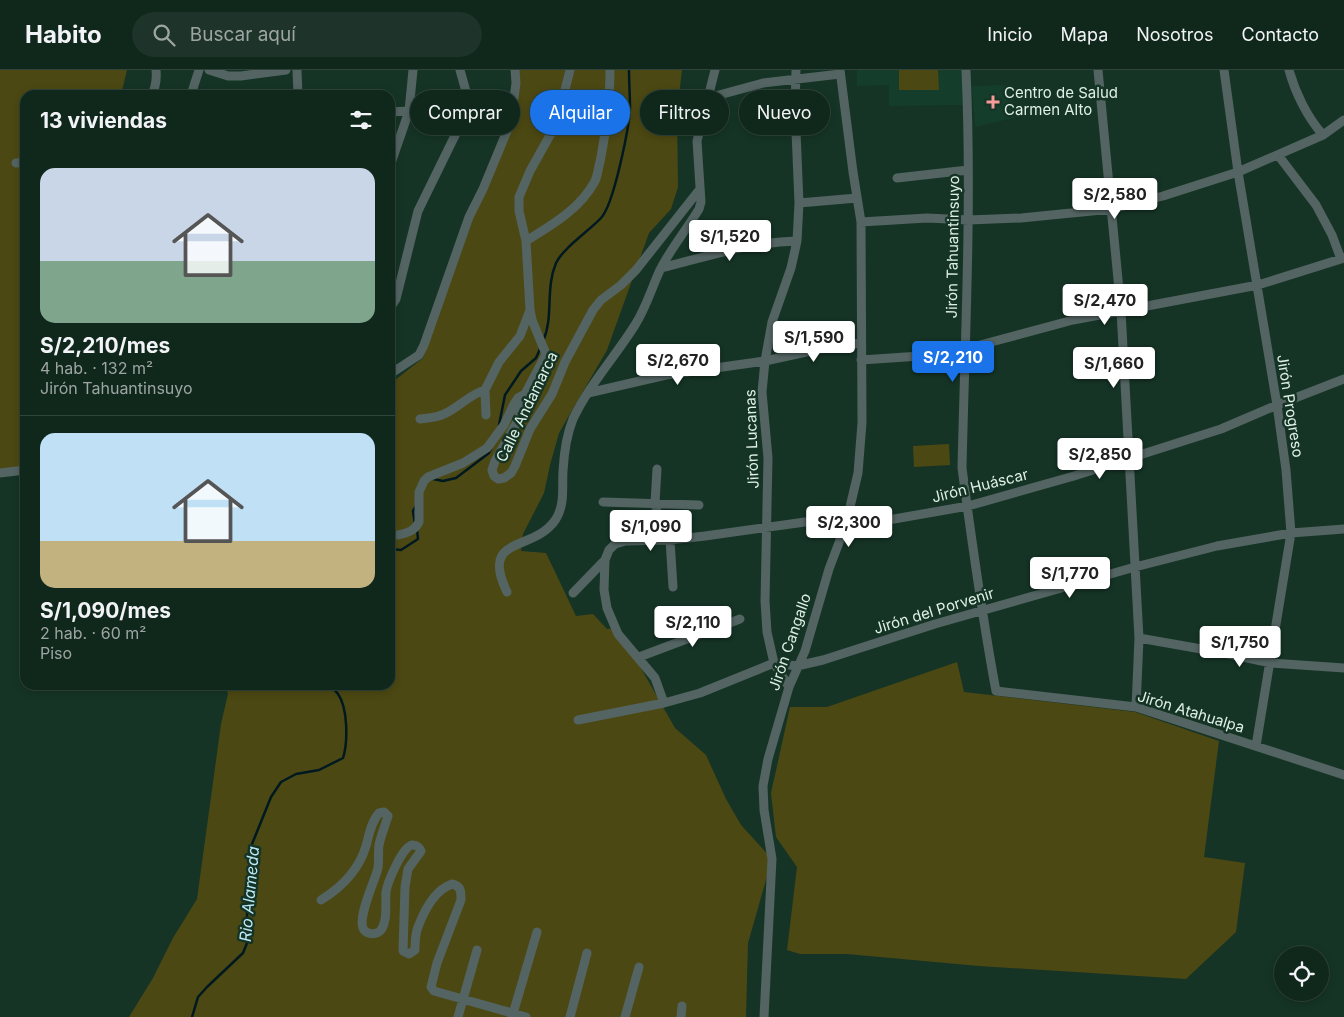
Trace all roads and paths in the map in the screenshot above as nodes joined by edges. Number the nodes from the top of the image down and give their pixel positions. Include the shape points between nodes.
1 (156, 70) edge
2 (199, 70) edge
3 (209, 70) edge
4 (286, 70) edge
5 (297, 70) edge
6 (413, 70) edge
7 (460, 70) edge
8 (514, 70) edge
9 (570, 70) edge
10 (610, 70) edge
11 (715, 70) edge
12 (966, 70) edge
13 (1098, 70) edge
14 (1224, 70) edge
15 (1289, 70) edge
16 (840, 72) edge
17 (796, 74) edge
18 (154, 90) edge
19 (193, 90) edge
20 (298, 90) edge
21 (466, 90) edge
22 (710, 90) edge
23 (729, 92) edge
24 (409, 111) junction
25 (395, 112) edge
26 (1344, 120) edge
27 (455, 135) edge
28 (698, 135) edge
29 (1323, 135) junction
30 (395, 152) edge
31 (1278, 155) junction
32 (968, 170) junction
33 (1238, 172) junction
34 (897, 178) dead end
35 (700, 189) junction
36 (857, 198) junction
37 (799, 203) junction
38 (1112, 208) junction
39 (969, 220) junction
40 (861, 222) junction
41 (797, 240) junction
42 (526, 241) junction
43 (1343, 258) edge
44 (661, 268) junction
45 (1258, 285) junction
46 (395, 300) edge
47 (530, 310) junction
48 (1121, 311) junction
49 (860, 343) junction
50 (965, 353) junction
51 (860, 360) junction
52 (764, 361) junction
53 (395, 371) edge
54 (1344, 379) edge
55 (485, 390) junction
56 (588, 393) junction
57 (525, 394) junction
58 (1277, 404) junction
59 (486, 415) dead end
60 (420, 418) dead end
61 (1130, 459) junction
62 (657, 469) dead end
63 (20, 471) edge
64 (0, 473) edge
65 (603, 502) dead end
66 (656, 503) junction
67 (699, 505) dead end
68 (968, 506) junction
69 (846, 524) junction
70 (767, 529) junction
71 (1344, 529) edge
72 (1291, 533) junction
73 (398, 535) dead end
74 (670, 540) junction
75 (605, 560) junction
76 (1135, 567) junction
77 (673, 587) dead end
78 (507, 592) dead end
79 (573, 593) dead end
80 (982, 612) junction
81 (740, 619) dead end
82 (1139, 638) junction
83 (638, 658) junction
84 (774, 663) junction
85 (1271, 663) junction
86 (797, 666) junction
87 (1344, 668) edge
88 (789, 687) junction
89 (996, 691) joint
90 (664, 703) junction
91 (1136, 708) junction
92 (578, 720) dead end
93 (1256, 746) junction
94 (1344, 775) edge
95 (321, 900) dead end
96 (537, 932) dead end
97 (477, 950) dead end
98 (587, 953) dead end
99 (639, 967) dead end
100 (462, 1000) junction
101 (682, 1006) dead end
102 (513, 1015) edge
103 (458, 1017) edge
104 (526, 1017) edge
105 (570, 1017) edge
106 (625, 1017) edge
107 (681, 1017) edge
108 (764, 1017) edge

1 - 18 street
2 - 19 street
3 - 4 street via 241,76
5 - 20 street
6 - 24 street
7 - 21 street
8 - 53 street via 516,83 507,131 469,217 424,345 419,355
9 - 42 street, Calle Andamarca via 554,128 519,197
10 - 42 street via 604,144 595,180 563,218
11 - 22 street
12 - 32 street, Jirón Tahuantinsuyo
13 - 38 street
14 - 33 street, Jirón Progreso
15 - 29 street via 1294,85
16 - 17 street
16 - 36 street, Jirón Cangallo
17 - 23 street
17 - 37 street, Jirón Lucanas
24 - 25 street
24 - 30 street
26 - 29 street
27 - 46 street via 418,211
28 - 35 street
29 - 31 street
31 - 33 street
31 - 43 street via 1316,205
32 - 34 street
32 - 39 street, Jirón Tahuantinsuyo
33 - 38 street
33 - 45 street, Jirón Progreso
35 - 44 street via 699,209
35 - 57 street, Calle Andamarca via 636,270 593,310 564,362 552,394 530,430 515,466 511,473 498,479 492,470 517,422
36 - 37 street
36 - 40 street, Jirón Cangallo
37 - 41 street, Jirón Lucanas
38 - 39 street
38 - 48 street
39 - 40 street via 926,218
39 - 50 street, Jirón Tahuantinsuyo
40 - 49 street, Jirón Cangallo
41 - 44 street via 749,246
41 - 52 street, Jirón Lucanas via 772,322
42 - 47 street, Calle Andamarca
43 - 45 street
44 - 56 street via 636,324
45 - 48 street
45 - 58 street, Jirón Progreso
47 - 55 street via 520,336 499,362
47 - 57 street, Calle Andamarca via 546,354
48 - 50 street via 1073,320 980,345
48 - 61 street
49 - 51 street, Jirón Cangallo
49 - 52 street
50 - 51 street
50 - 68 street, Jirón Tahuantinsuyo via 962,468
51 - 69 street, Jirón Cangallo via 862,423 858,472
52 - 56 street via 666,375
52 - 70 street, Jirón Lucanas via 762,392 768,458
54 - 58 street, Jirón Huáscar
55 - 59 street
55 - 60 street via 445,414
56 - 78 street via 566,439 563,502 559,514 539,535 507,549 501,556 498,565
57 - 73 street via 518,398 504,425 486,448 424,481 419,492 419,522 410,532
58 - 61 street, Jirón Huáscar via 1221,429
58 - 72 street, Jirón Progreso
61 - 68 street, Jirón Huáscar
61 - 76 street
62 - 66 street
63 - 64 street
65 - 66 street
66 - 67 street
66 - 74 street via 661,530
68 - 69 street, Jirón Huáscar via 854,526
68 - 80 street, Jirón Tahuantinsuyo
69 - 70 street, Jirón Huáscar via 822,521
69 - 86 street, Jirón Cangallo via 805,651
70 - 74 street, Jirón Huáscar
70 - 84 street, Jirón Lucanas via 767,632
71 - 72 street, Jirón del Porvenir
72 - 76 street, Jirón del Porvenir via 1217,546
72 - 85 street, Jirón Progreso
74 - 75 street, Jirón Huáscar via 615,544
74 - 77 street
75 - 79 street
75 - 83 street via 607,608 618,634
76 - 80 street, Jirón del Porvenir
76 - 82 street
80 - 86 street, Jirón del Porvenir
80 - 89 street, Jirón Tahuantinsuyo
81 - 83 street
82 - 85 street
82 - 91 street
83 - 90 street via 655,678
84 - 86 street
84 - 88 street, Jirón Lucanas
84 - 90 street via 700,693
85 - 87 street
85 - 93 street, Jirón Progreso
86 - 88 street, Jirón Cangallo
88 - 108 street, Jirón Cangallo via 763,786 772,859
89 - 91 street, Jirón Atahualpa
90 - 92 street
91 - 93 street, Jirón Atahualpa
93 - 94 street, Jirón Atahualpa
95 - 100 street via 336,891 353,872 363,856 374,818 384,812 388,816 379,846 378,868 363,913 365,931 376,934 381,930 386,890 400,855 414,844 420,848 420,854 408,869 404,887 404,950 409,954 414,950 417,928 438,892 452,884 457,885 461,900 431,987 434,991
96 - 102 street
97 - 100 street
98 - 105 street
99 - 106 street
100 - 102 street
100 - 103 street
101 - 107 street
102 - 104 street

